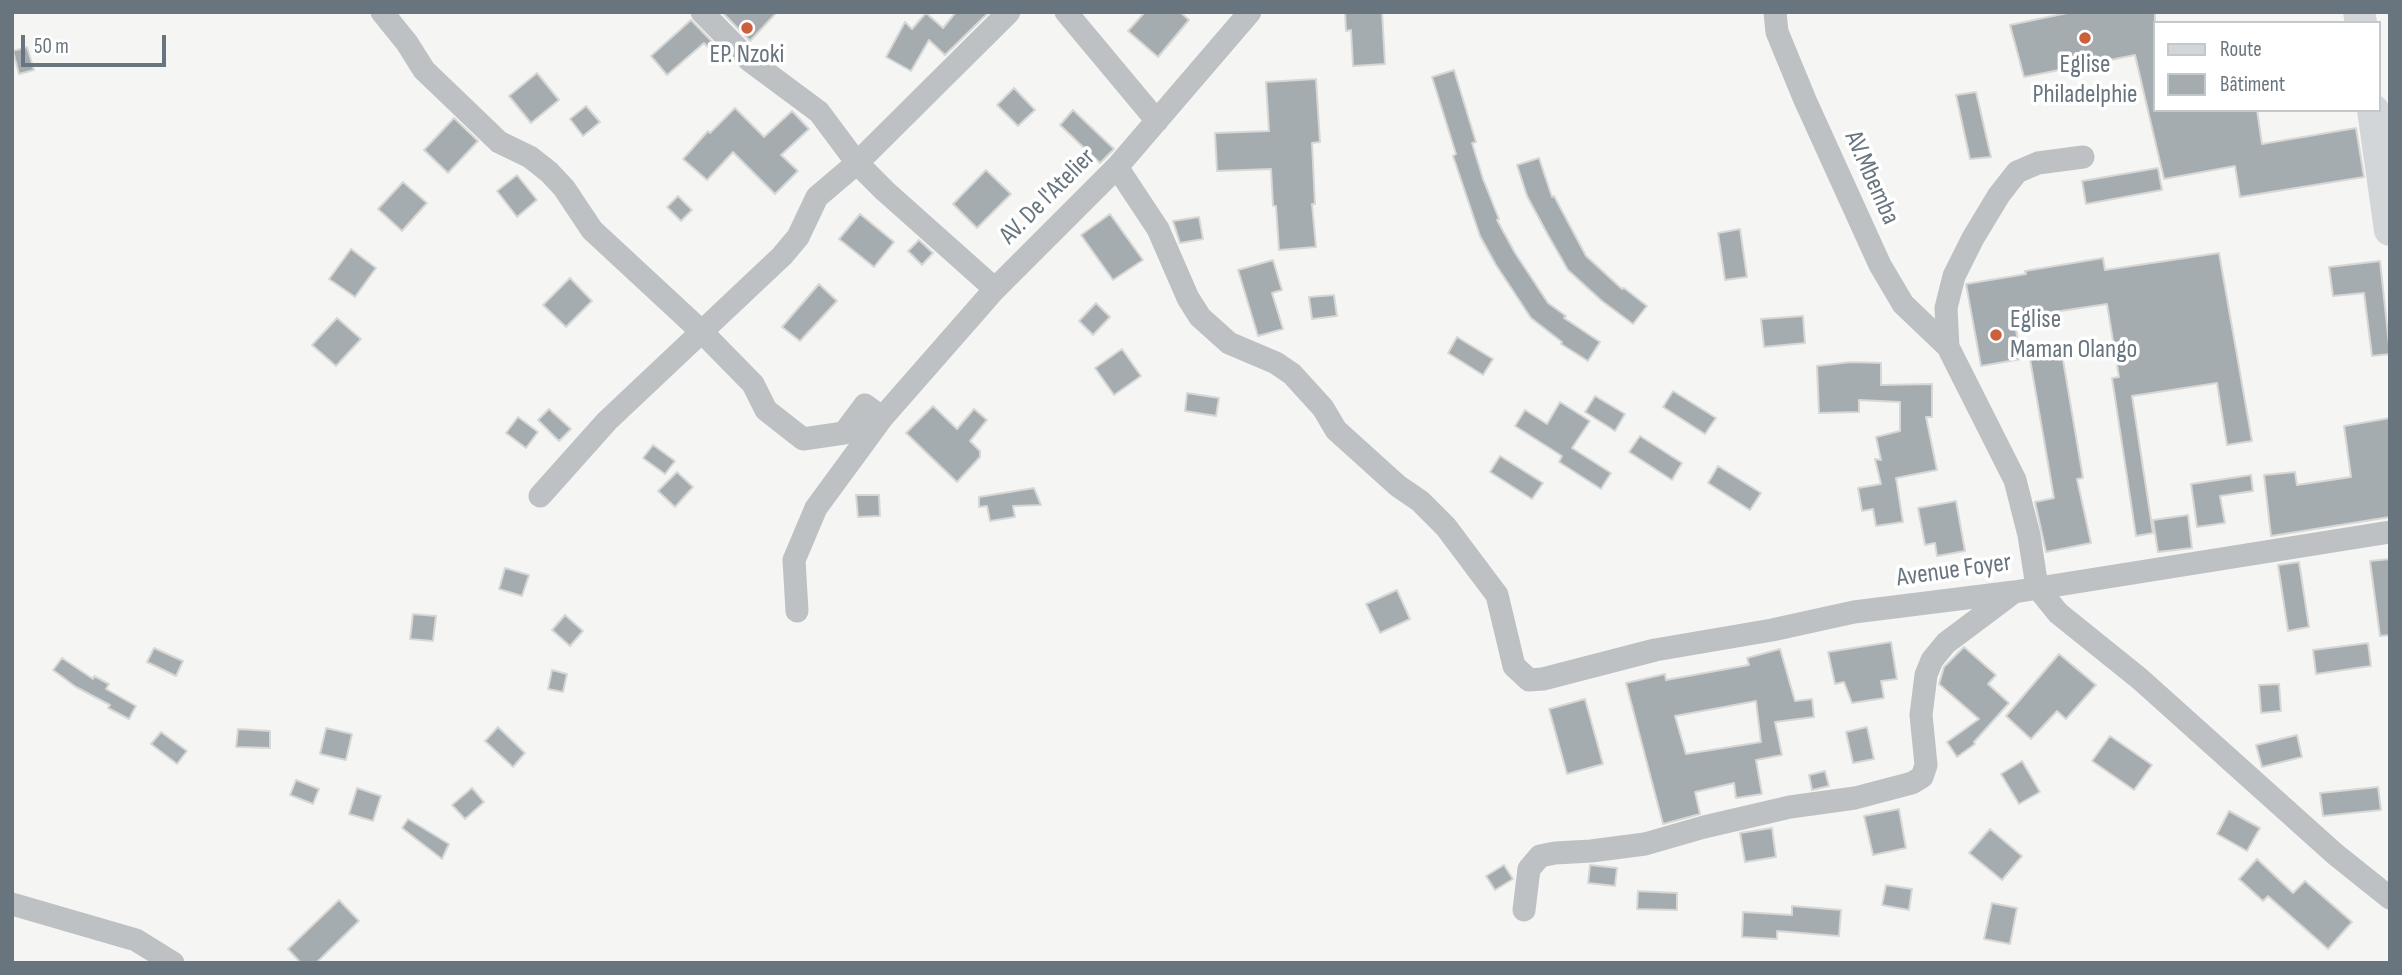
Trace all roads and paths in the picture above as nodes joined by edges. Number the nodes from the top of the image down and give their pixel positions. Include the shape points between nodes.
1 (382, 12) edge
2 (702, 12) edge
3 (1009, 12) edge
4 (1066, 12) edge
5 (1250, 12) edge
6 (1775, 12) edge
7 (2373, 112) edge
8 (1157, 121) junction
9 (2083, 157) dead end
10 (857, 163) junction
11 (1117, 167) junction
12 (2390, 230) edge
13 (995, 289) junction
14 (702, 332) junction
15 (1948, 347) junction
16 (882, 418) junction
17 (540, 496) dead end
18 (2390, 532) edge
19 (2037, 587) junction
20 (2014, 592) junction
21 (797, 611) dead end
22 (2390, 898) edge
23 (12, 904) edge
24 (1524, 911) dead end
25 (173, 963) edge

1 - 14 street via 424,70 499,142 549,172 592,230
2 - 10 street via 749,60 819,112
3 - 10 street
4 - 8 street
5 - 8 street, AV. De l'Atelier
6 - 15 street, AV.Mbemba via 1777,32 1805,100 1880,265 1903,304
7 - 12 street
8 - 11 street, AV. De l'Atelier
9 - 15 street via 2038,163 2017,172 1999,195 1954,276 1946,309
10 - 13 street
10 - 14 street via 817,197 798,237 782,256
11 - 13 street, AV. De l'Atelier
11 - 20 street, Avenue Foyer via 1158,229 1200,317 1229,343 1292,374 1336,430 1446,527 1497,595 1514,666 1529,680 1655,650 1854,612
13 - 16 street, AV. De l'Atelier
14 - 16 street via 753,384 766,410 803,439 844,433 865,405
14 - 17 street via 607,421
15 - 19 street via 2015,480
16 - 21 street, AV. De l'Atelier via 816,508 793,559
18 - 19 street, Avenue Foyer
19 - 20 street, Avenue Foyer
19 - 22 street via 2058,613
20 - 24 street via 1947,643 1933,660 1926,675 1921,715 1926,765 1922,777 1855,798 1778,810 1645,844 1540,856 1529,869
23 - 25 street via 136,940

